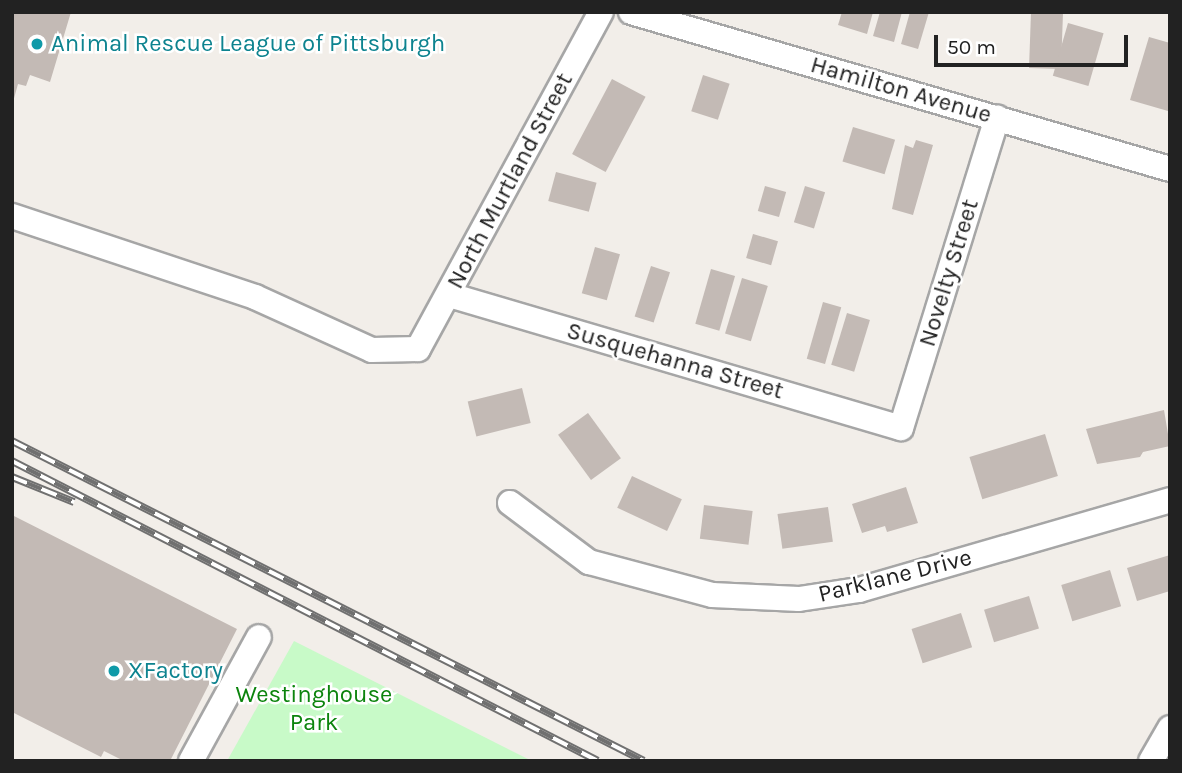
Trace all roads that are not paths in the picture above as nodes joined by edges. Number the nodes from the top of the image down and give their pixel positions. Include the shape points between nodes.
1 (601, 12) edge
2 (631, 12) edge
3 (997, 117) junction
4 (1170, 169) edge
5 (12, 216) edge
6 (449, 295) junction
7 (901, 428) joint
8 (1170, 500) edge
9 (510, 503) dead end
10 (259, 637) dead end
11 (1170, 729) edge
12 (191, 761) edge
13 (1151, 761) edge

1 - 6 street, North Murtland Street
2 - 3 street, Hamilton Avenue
3 - 4 street, Hamilton Avenue
3 - 7 street, Novelty Street
5 - 6 street, North Murtland Street via 255,297 372,350 418,349
6 - 7 street, Susquehanna Street
8 - 9 street, Parklane Drive via 859,590 799,599 712,595 589,562
10 - 12 street
11 - 13 street

